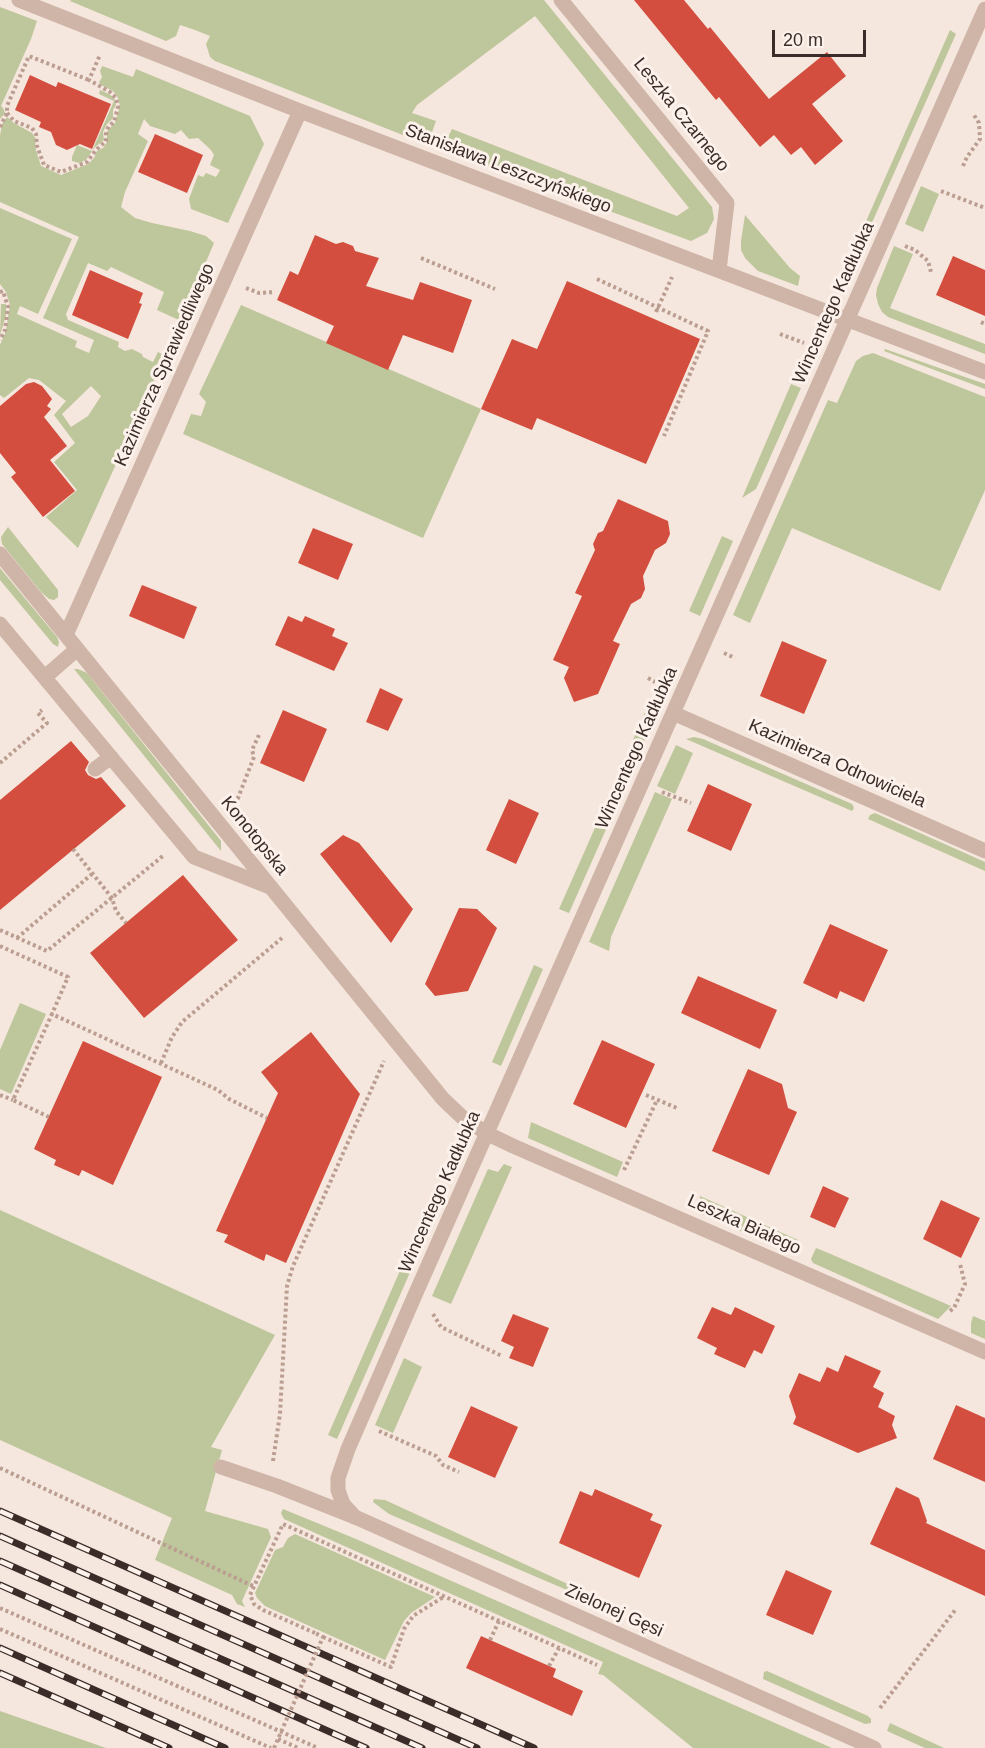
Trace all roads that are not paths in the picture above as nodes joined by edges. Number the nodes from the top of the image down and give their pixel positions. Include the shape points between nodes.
1 (19, 0) edge
2 (561, 0) edge
3 (985, 9) edge
4 (300, 111) junction
5 (718, 270) junction
6 (847, 320) junction
7 (985, 372) edge
8 (0, 554) edge
9 (0, 624) edge
10 (66, 635) junction
11 (77, 649) junction
12 (45, 677) junction
13 (673, 713) junction
14 (111, 757) junction
15 (95, 769) dead end
16 (985, 851) edge
17 (270, 887) junction
18 (488, 1134) junction
19 (985, 1352) edge
20 (221, 1467) dead end
21 (343, 1504) joint
22 (355, 1517) junction
23 (874, 1748) edge

1 - 4 street, Stanisława Leszczyńskiego
2 - 5 street, Leszka Czarnego via 728,203
3 - 6 street, Wincentego Kadłubka
4 - 5 street, Stanisława Leszczyńskiego
4 - 10 street, Kazimierza Sprawiedliwego
5 - 6 street, Stanisława Leszczyńskiego
6 - 7 street, Stanisława Leszczyńskiego
6 - 13 street, Wincentego Kadłubka
8 - 10 street, Konotopska
9 - 12 street
10 - 11 street, Konotopska
11 - 12 street
11 - 17 street, Konotopska
12 - 14 street
13 - 16 street, Kazimierza Odnowiciela
13 - 18 street, Wincentego Kadłubka
14 - 15 street
14 - 17 street via 194,857
17 - 18 street, Konotopska via 443,1099 462,1118
18 - 19 street, Leszka Białego
18 - 21 street, Wincentego Kadłubka via 348,1449 338,1478
20 - 22 street
21 - 22 street, Zielonej Gęsi
22 - 23 street, Zielonej Gęsi

